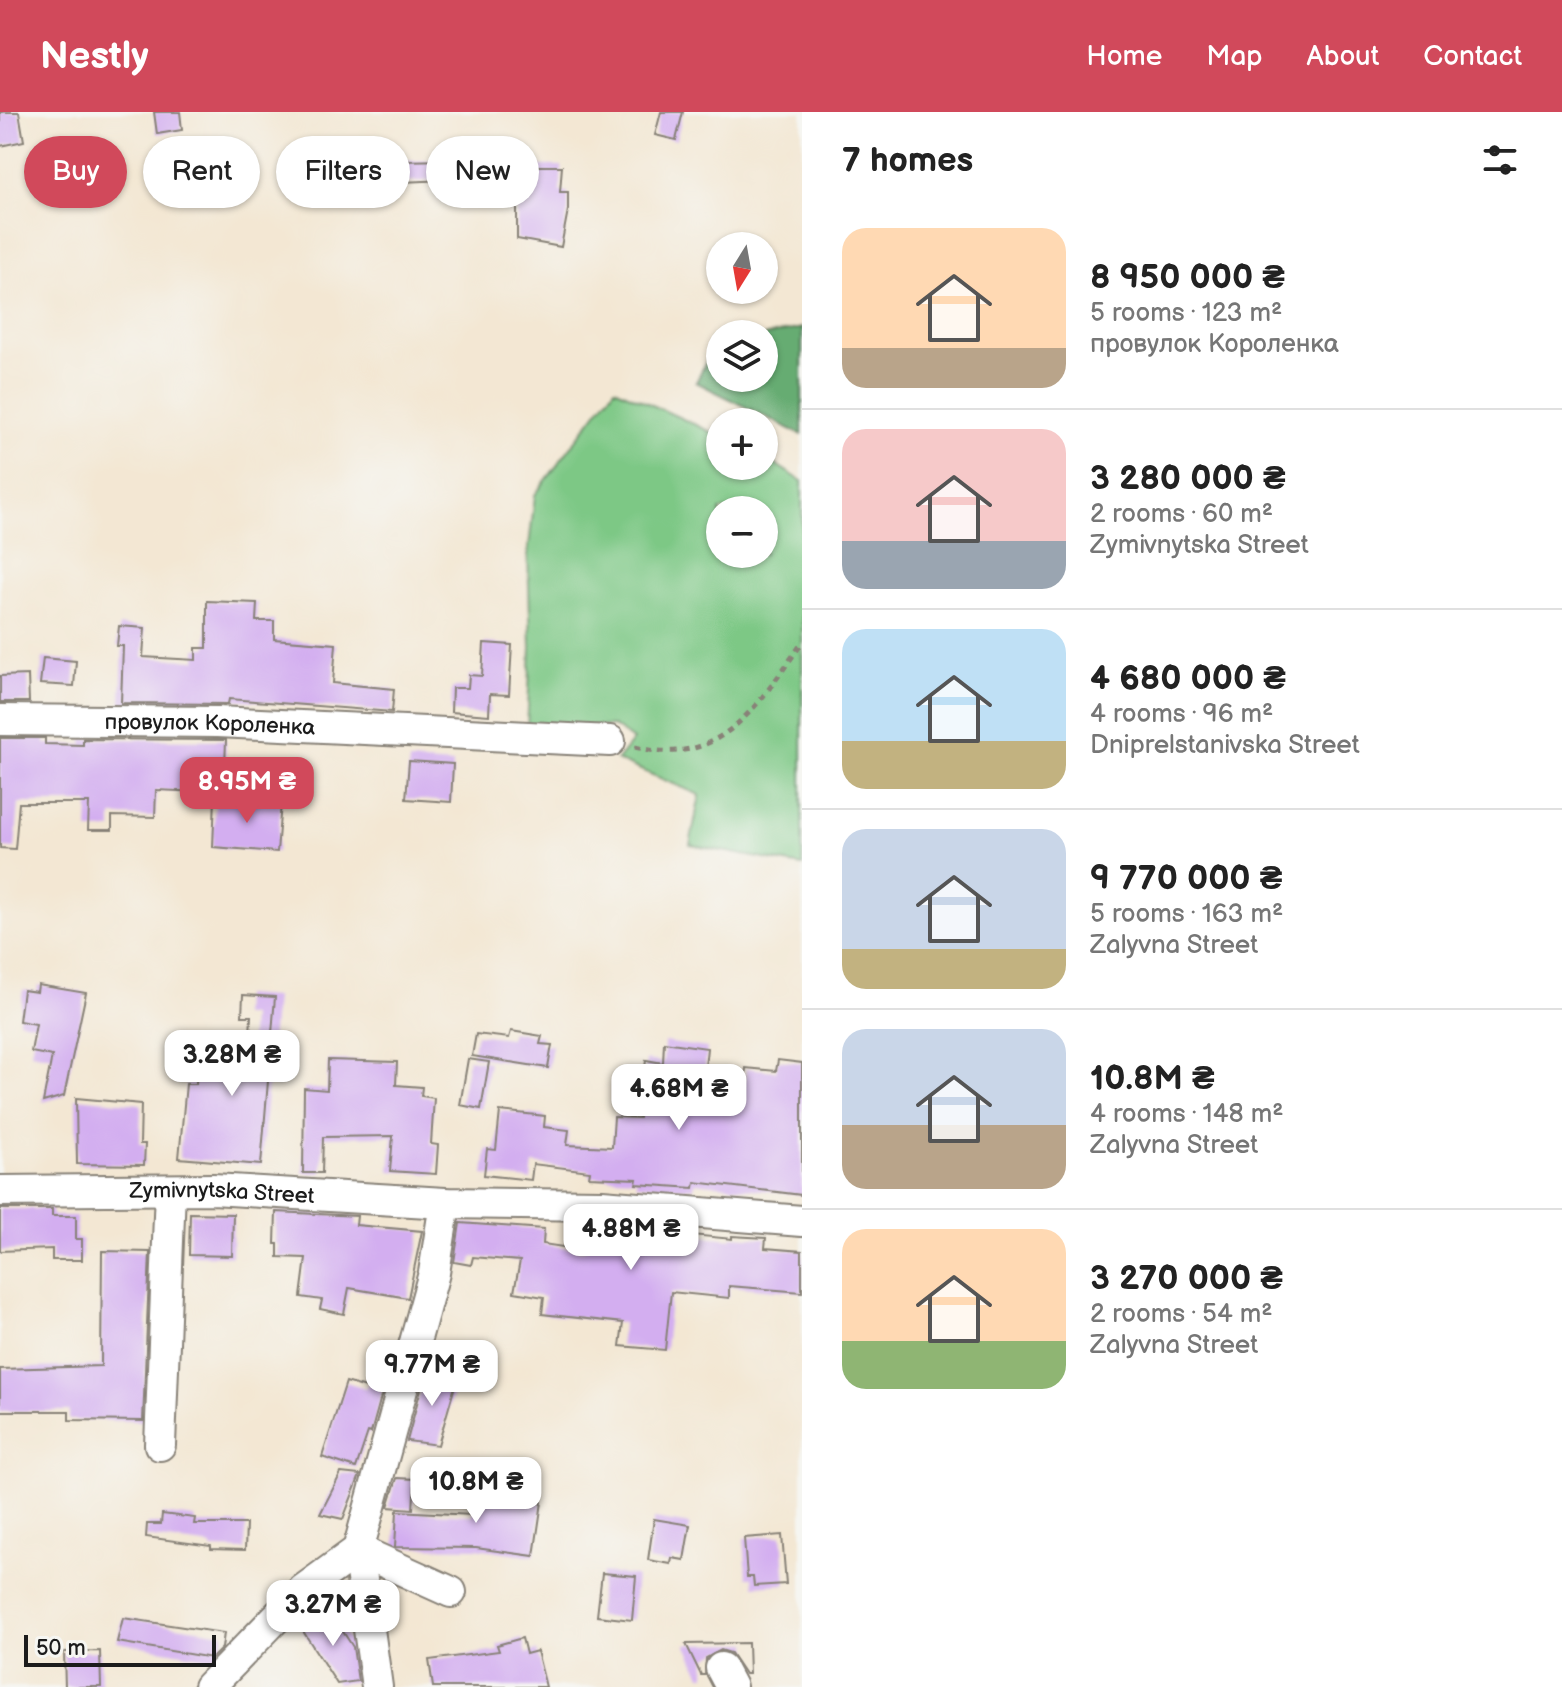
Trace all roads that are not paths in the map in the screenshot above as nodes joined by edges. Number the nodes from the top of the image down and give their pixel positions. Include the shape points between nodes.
1 (0, 720) edge
2 (610, 741) road end
3 (170, 1190) junction
4 (0, 1191) edge
5 (445, 1203) junction
6 (802, 1221) edge
7 (160, 1445) dead end
8 (358, 1550) junction
9 (451, 1592) dead end
10 (209, 1687) edge
11 (377, 1687) edge

1 - 2 street, провулок Короленка via 217,722
3 - 4 street, Zymivnytska Street
3 - 5 street, Zymivnytska Street
3 - 7 street
5 - 6 street, Zymivnytska Street via 602,1205
5 - 8 street via 434,1273
8 - 9 street
8 - 10 street via 303,1590
8 - 11 street

